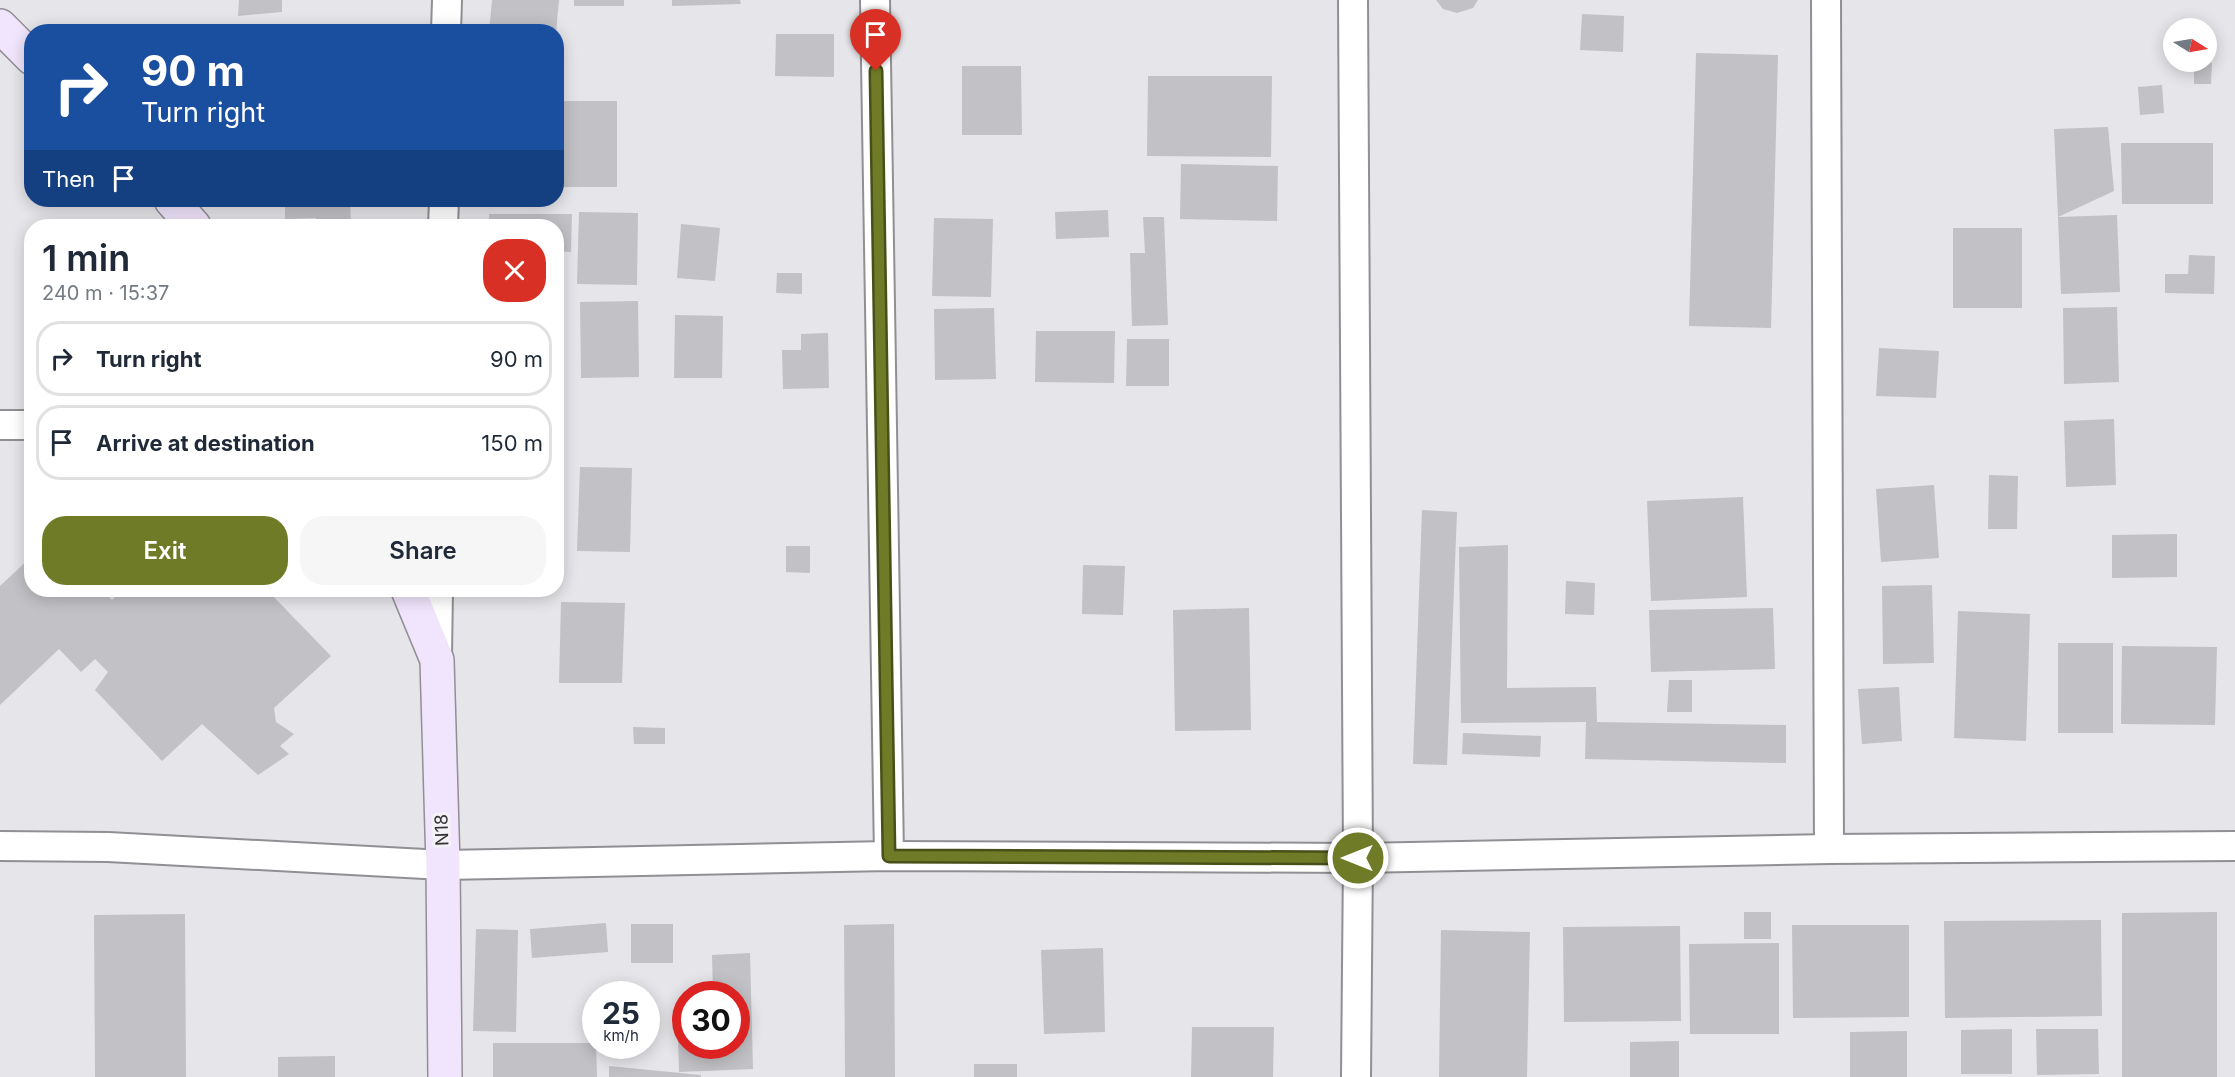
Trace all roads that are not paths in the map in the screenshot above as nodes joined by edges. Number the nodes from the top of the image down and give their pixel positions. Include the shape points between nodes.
1 (447, 0) edge
2 (875, 0) edge
3 (1353, 0) edge
4 (1826, 0) edge
5 (446, 24) edge
6 (0, 26) edge
7 (24, 50) edge
8 (177, 207) edge
9 (188, 219) edge
10 (0, 425) edge
11 (24, 425) edge
12 (411, 597) edge
13 (438, 597) edge
14 (437, 660) junction
15 (0, 846) edge
16 (2235, 846) edge
17 (1829, 849) junction
18 (889, 856) junction
19 (1358, 858) junction
20 (443, 865) junction
21 (445, 1077) edge
22 (1356, 1077) edge

1 - 5 street
2 - 18 street
3 - 19 street
4 - 17 street
6 - 7 main road
8 - 9 main road
10 - 11 street
12 - 14 main road, N18
13 - 14 street
14 - 20 main road, N18
15 - 20 street via 108,847
16 - 17 street
17 - 19 street
18 - 19 street
18 - 20 street
19 - 22 street
20 - 21 main road, N18

